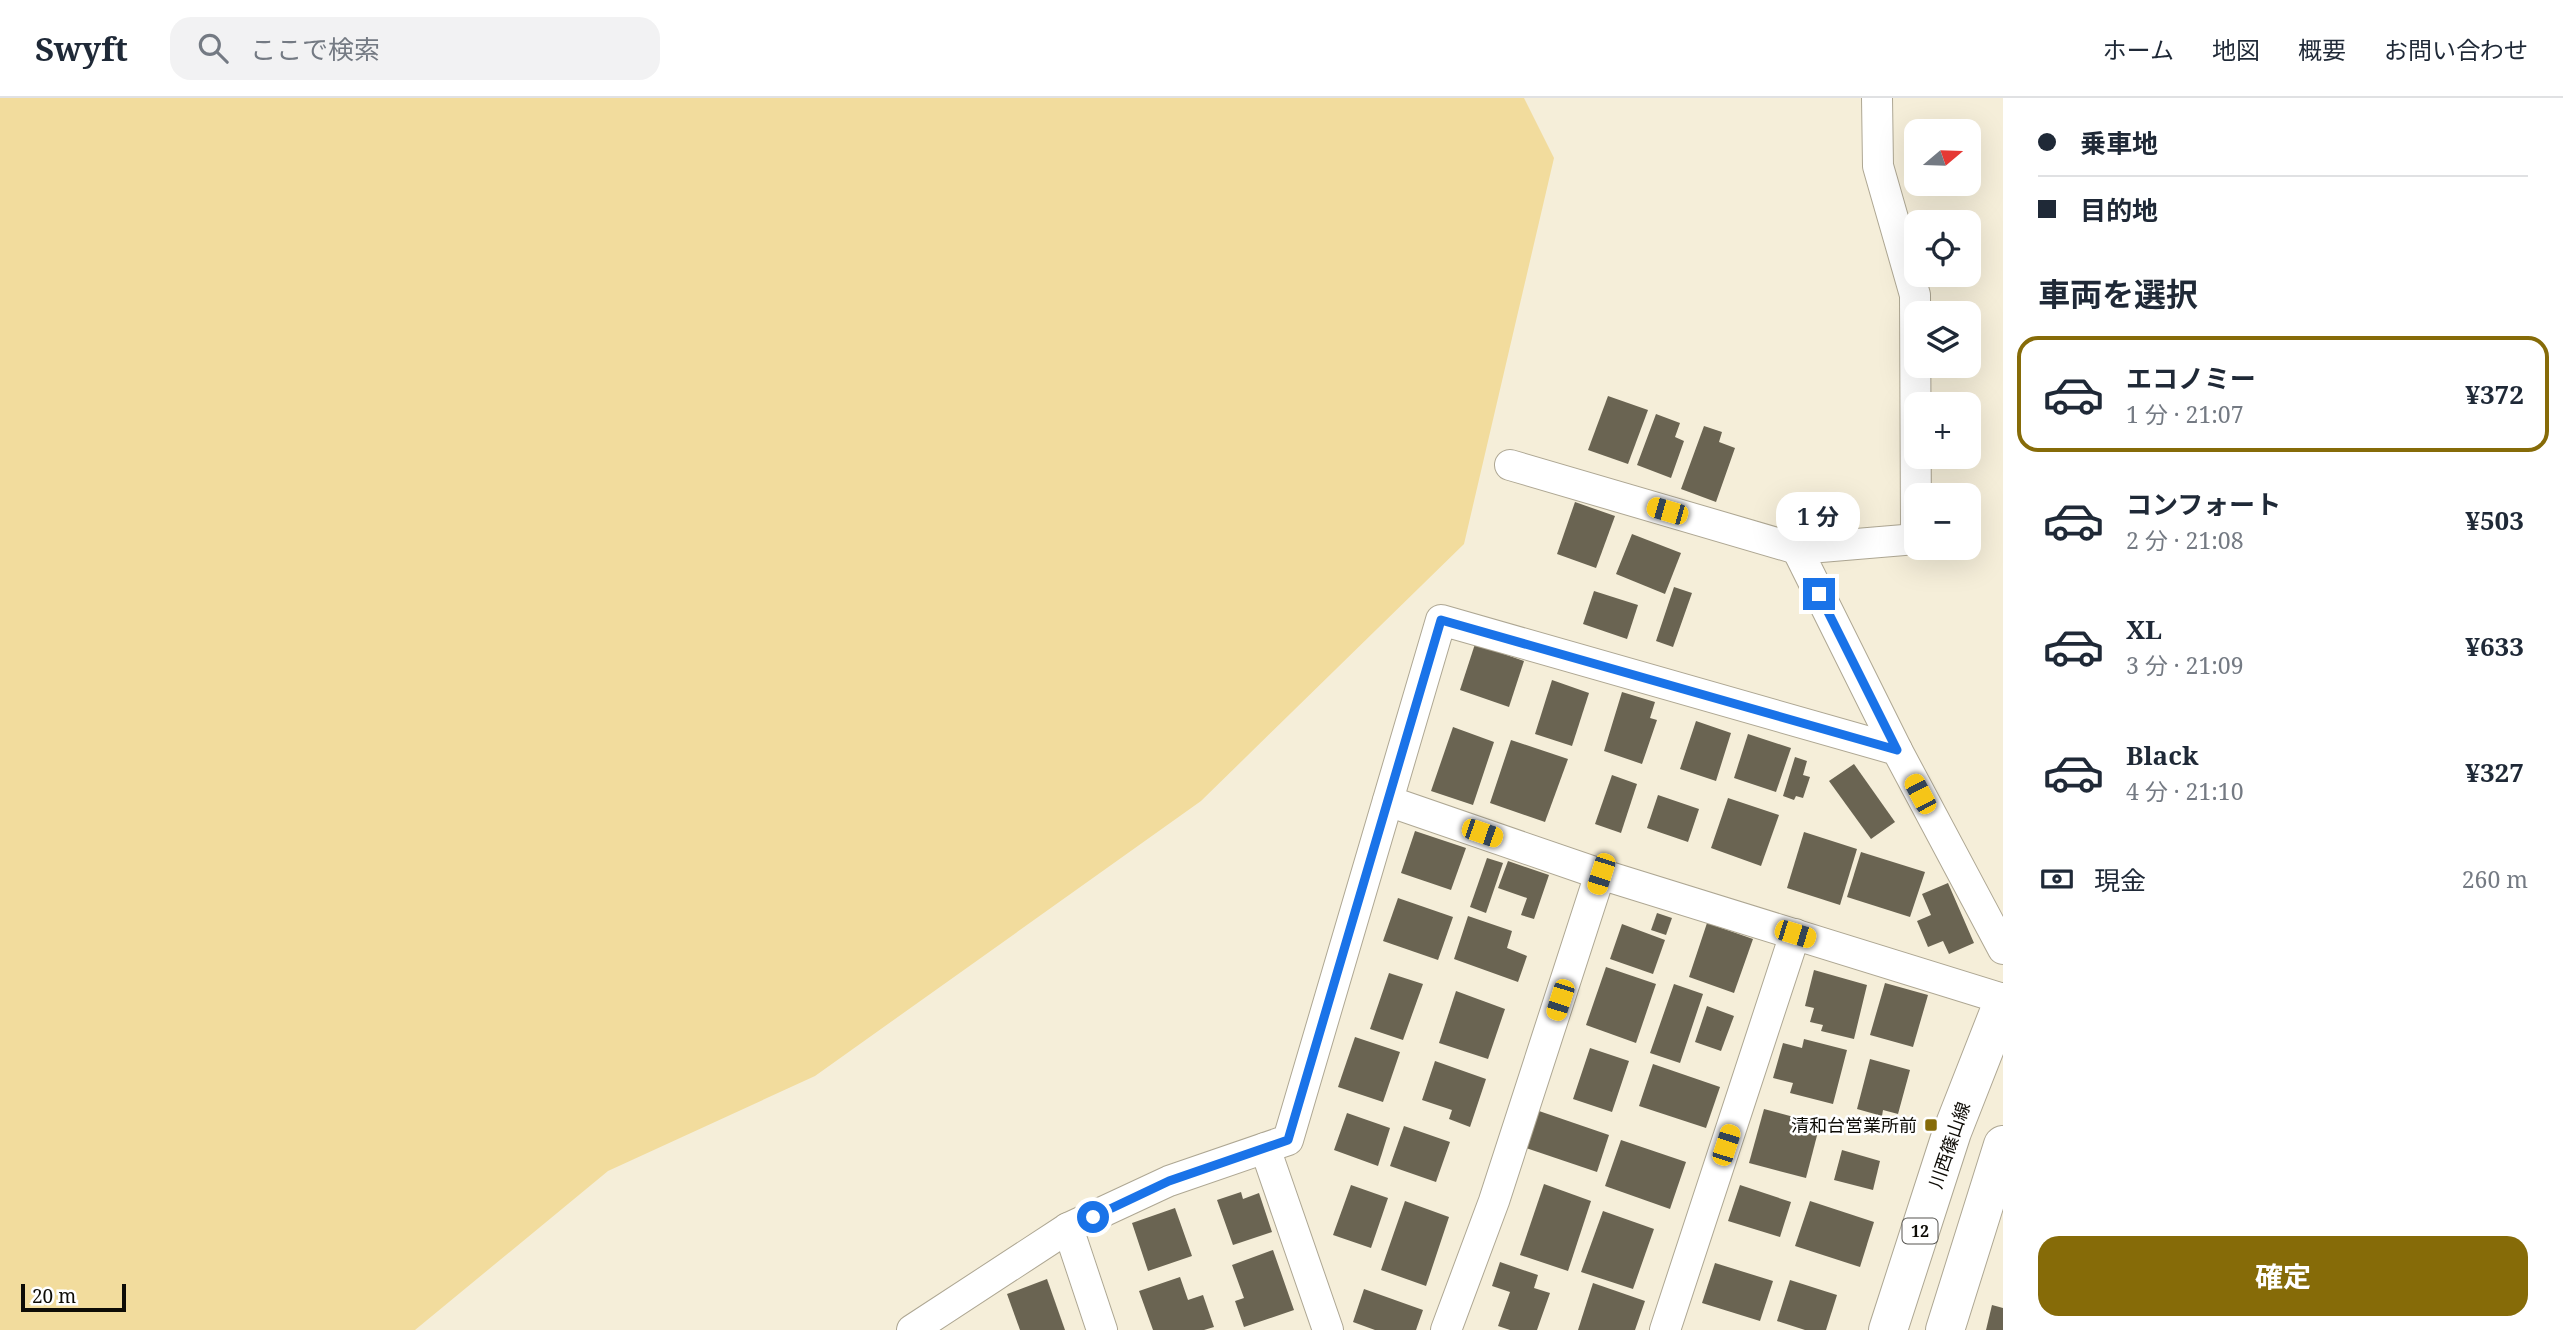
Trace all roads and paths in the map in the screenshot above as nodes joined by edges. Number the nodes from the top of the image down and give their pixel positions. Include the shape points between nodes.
1 (1877, 98) edge
2 (1510, 465) dead end
3 (1916, 483) edge
4 (1904, 540) edge
5 (1797, 550) junction
6 (1897, 750) junction
7 (1388, 801) junction
8 (1601, 874) junction
9 (1795, 934) junction
10 (2003, 949) edge
11 (2003, 1000) edge
12 (2003, 1145) edge
13 (1265, 1148) junction
14 (1068, 1228) junction
15 (912, 1330) edge
16 (1101, 1330) edge
17 (1328, 1330) edge
18 (1447, 1330) edge
19 (1665, 1330) edge
20 (1888, 1330) edge
21 (1945, 1330) edge

1 - 3 street via 1878,166 1915,295
2 - 5 street
4 - 5 street
5 - 6 street
6 - 7 street via 1441,620
6 - 10 street
7 - 8 street
7 - 13 street via 1288,1140
8 - 9 street
8 - 18 street
9 - 11 street
9 - 19 street
11 - 20 main road, 川西篠山線 / 12 via 1952,1132
12 - 21 main road
13 - 14 street via 1169,1181
13 - 17 street
14 - 15 street
14 - 16 street

